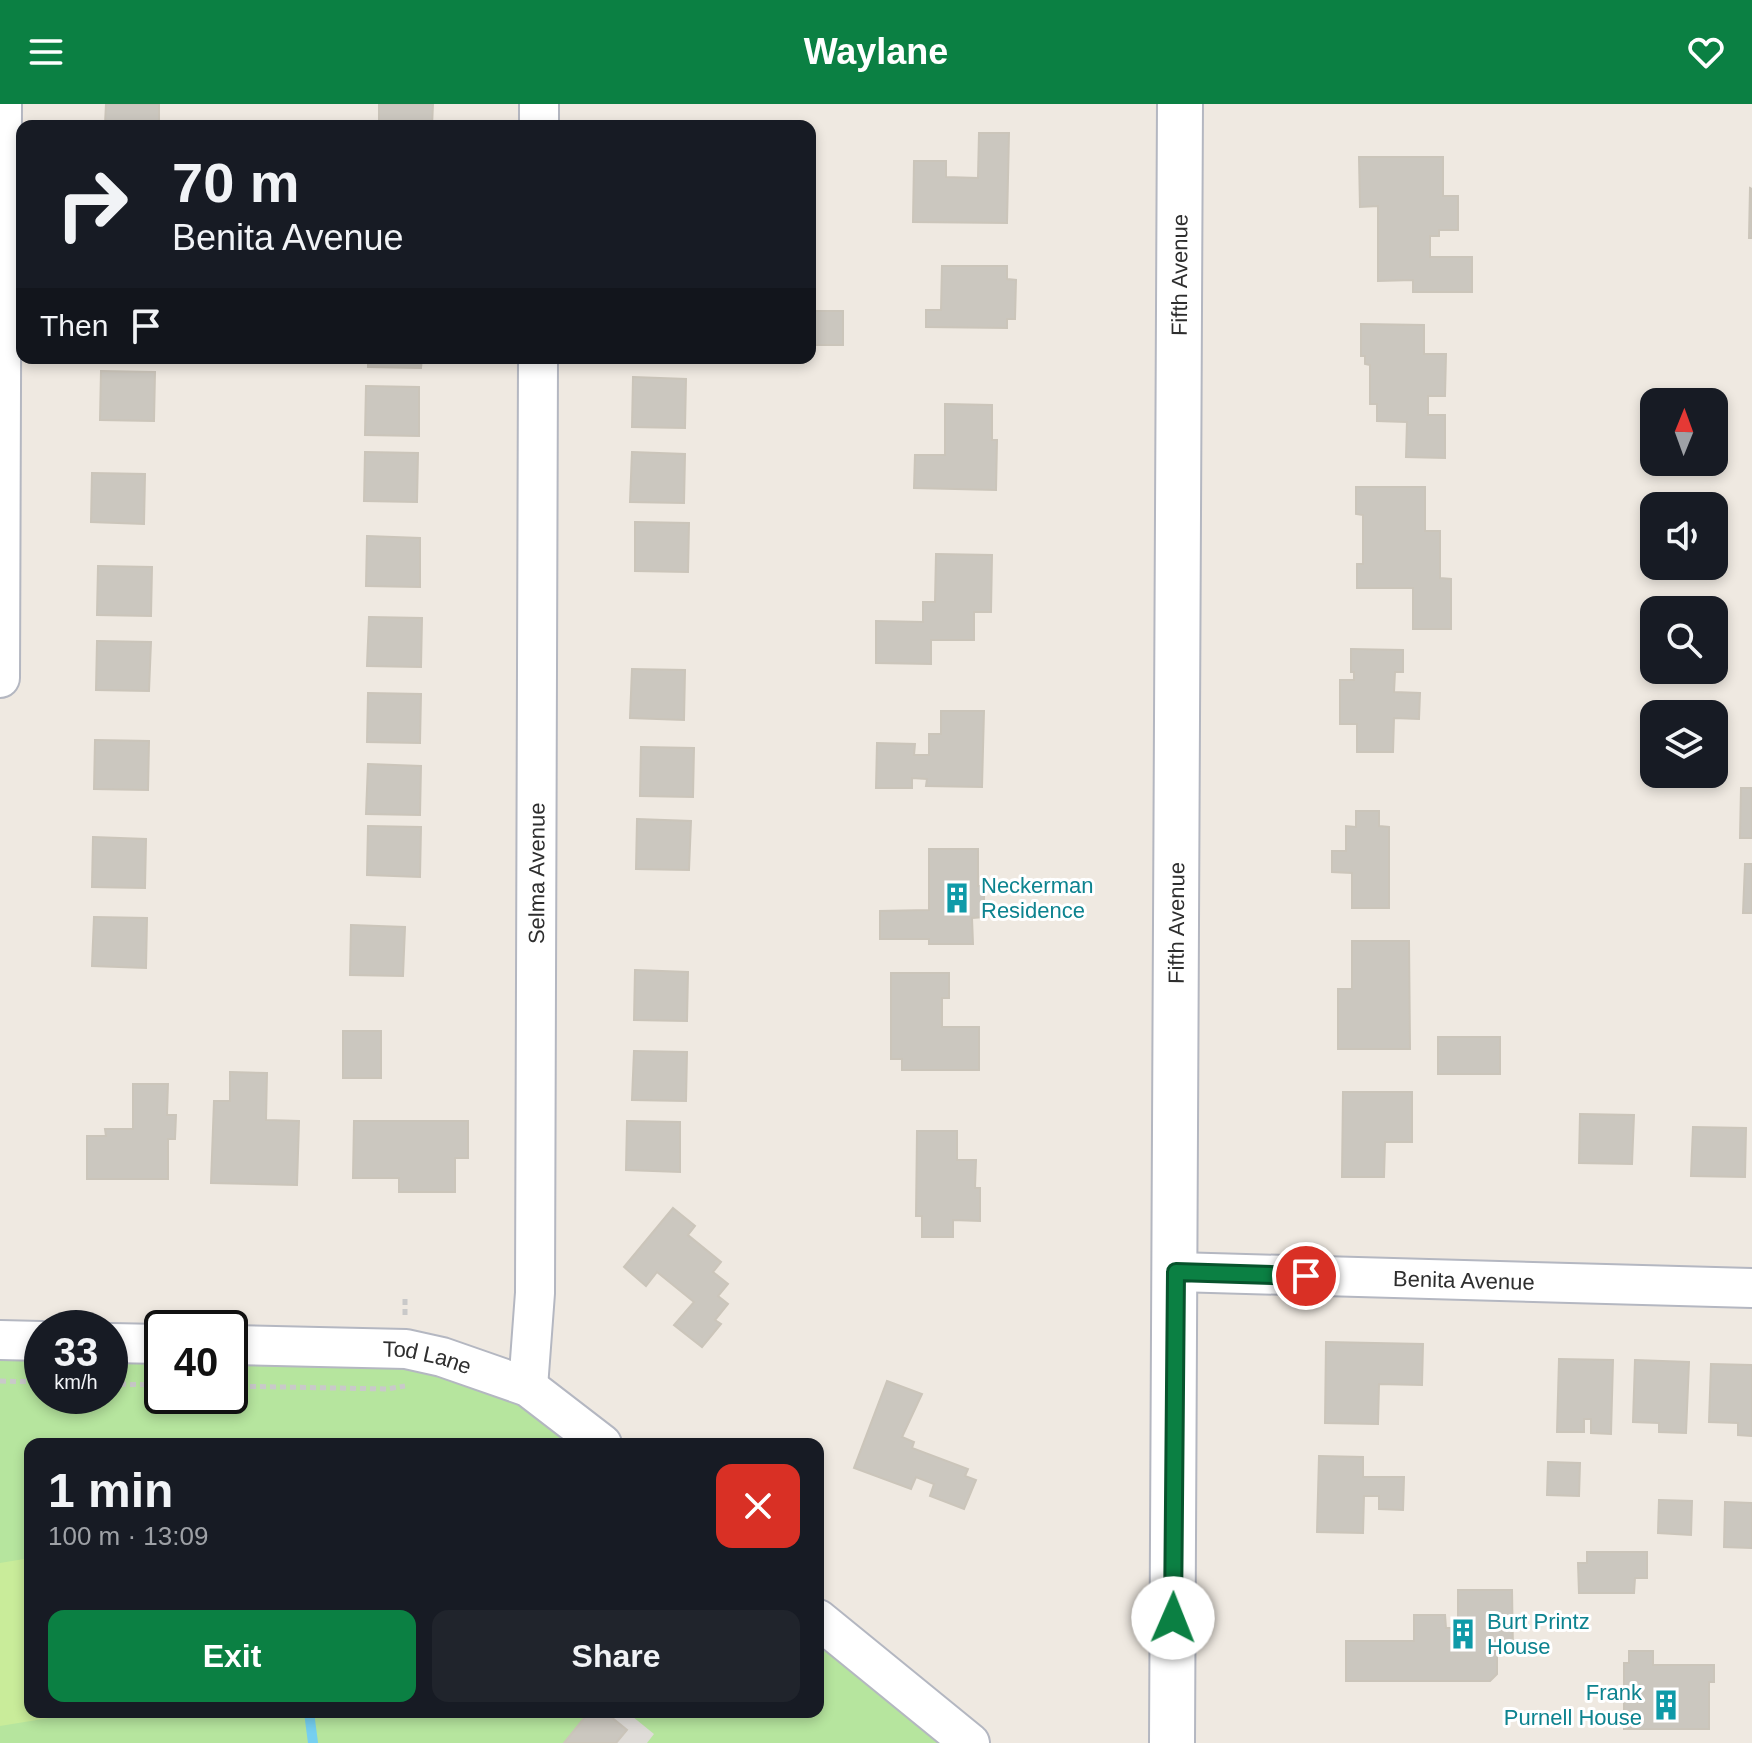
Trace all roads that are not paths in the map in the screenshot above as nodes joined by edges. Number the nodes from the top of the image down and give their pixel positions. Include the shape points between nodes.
1 (2, 104) edge
2 (1180, 104) edge
3 (538, 364) edge
4 (0, 678) edge
5 (1176, 1272) junction
6 (1752, 1288) edge
7 (0, 1340) edge
8 (24, 1341) edge
9 (248, 1345) edge
10 (528, 1387) junction
11 (594, 1438) edge
12 (824, 1624) edge
13 (970, 1743) edge
14 (1172, 1743) edge

1 - 4 street
2 - 5 street, Fifth Avenue
3 - 10 street, Selma Avenue via 535,1293
5 - 6 street, Benita Avenue
5 - 14 street, Fifth Avenue
7 - 8 street
9 - 10 street, Tod Lane via 406,1349
10 - 11 street, Tod Lane
12 - 13 street

